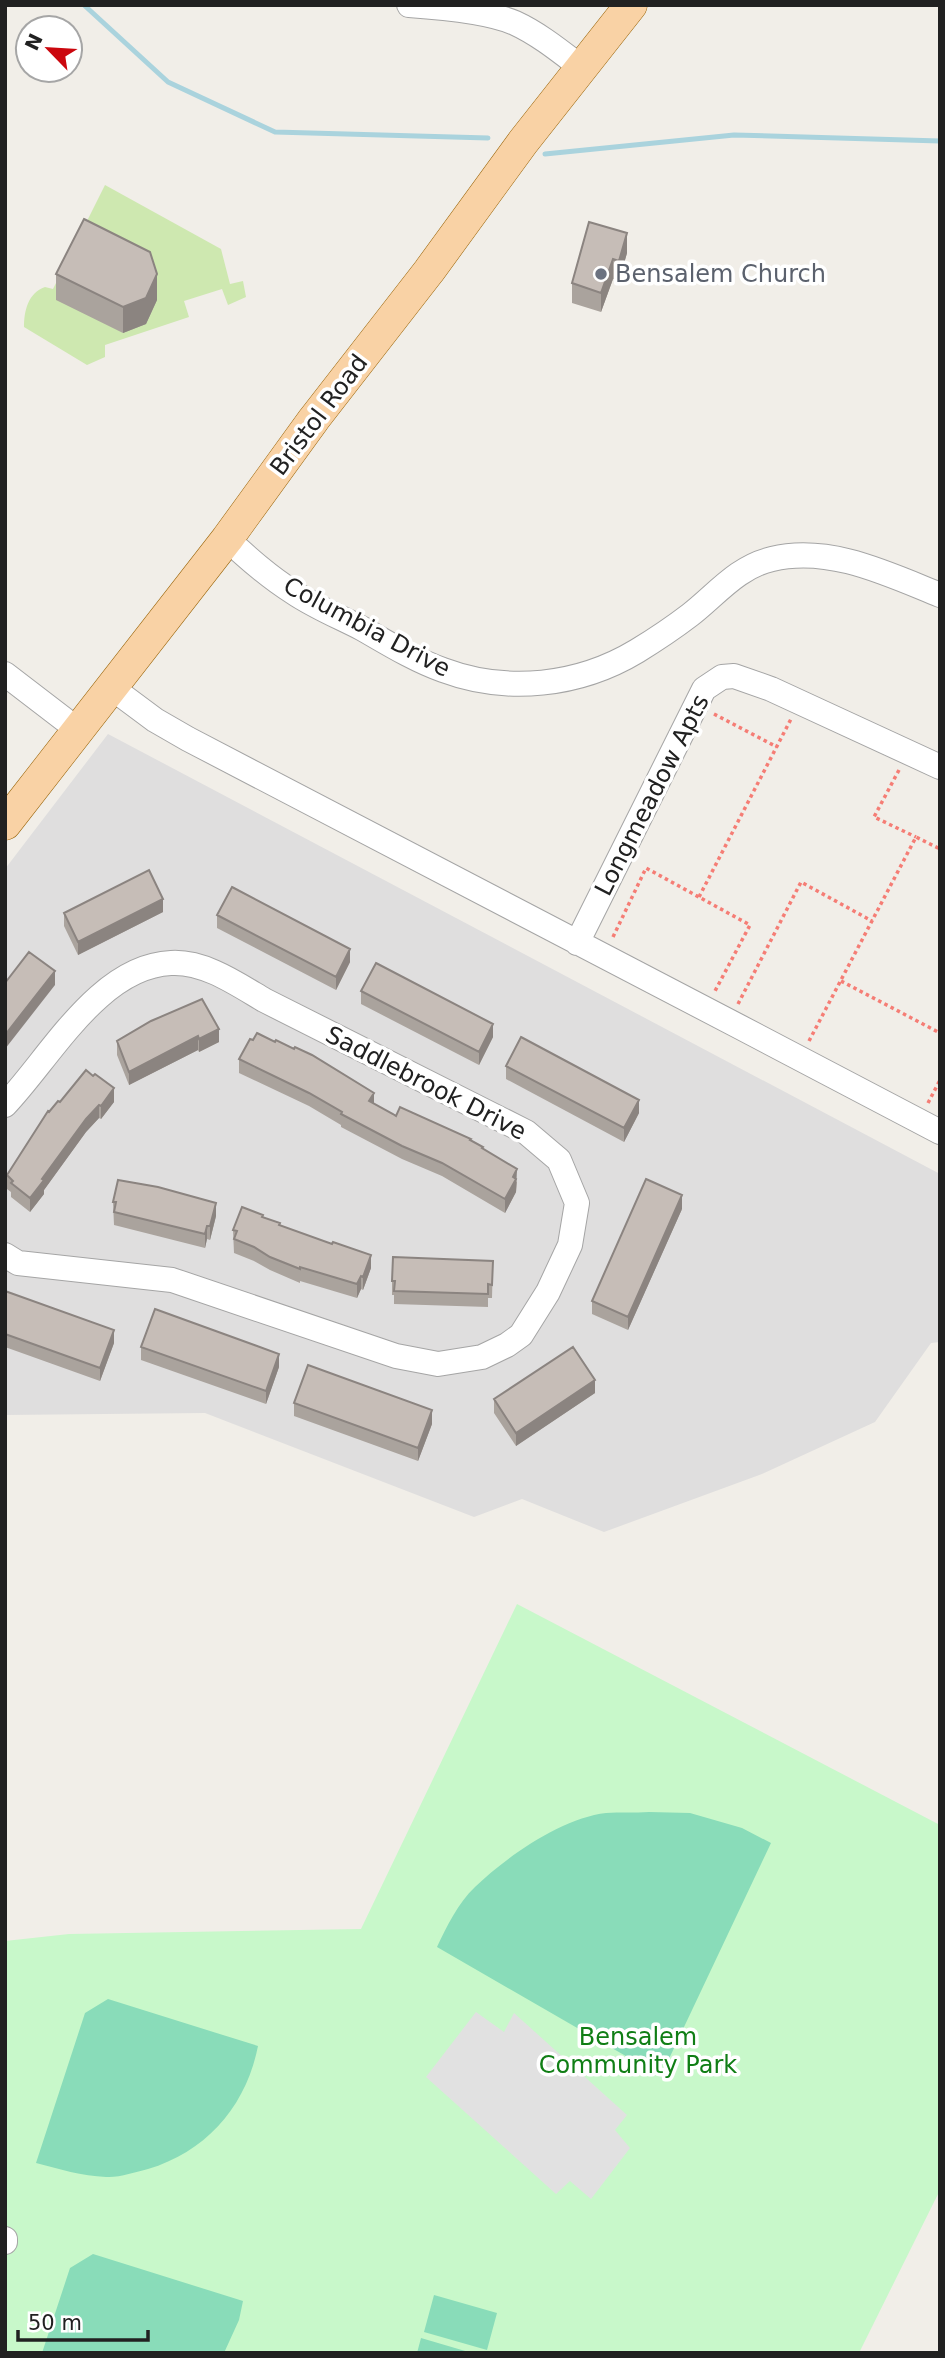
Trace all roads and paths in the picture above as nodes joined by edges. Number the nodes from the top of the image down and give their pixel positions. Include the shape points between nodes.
1 (409, 5) edge
2 (631, 5) edge
3 (582, 68) junction
4 (227, 539) junction
5 (940, 595) edge
6 (5, 674) edge
7 (112, 688) junction
8 (799, 703) junction
9 (697, 705) junction
10 (78, 730) junction
11 (777, 747) junction
12 (908, 752) junction
13 (940, 767) edge
14 (5, 824) edge
15 (916, 837) junction
16 (940, 849) edge
17 (699, 897) junction
18 (873, 921) junction
19 (577, 943) junction
20 (604, 956) junction
21 (841, 981) junction
22 (705, 1008) junction
23 (729, 1021) junction
24 (940, 1033) edge
25 (800, 1058) junction
26 (940, 1080) edge
27 (5, 1105) edge
28 (929, 1127) edge
29 (5, 1255) edge

1 - 3 street via 512,21
2 - 3 main road, Bristol Road
3 - 4 main road, Bristol Road
4 - 5 street, Columbia Drive via 293,593 417,659 465,677 516,685 579,676 636,652 691,614 733,576 768,559 814,555 837,559
4 - 7 main road, Bristol Road
6 - 10 street
7 - 10 main road, Bristol Road
7 - 19 street via 188,740
8 - 9 street, Longmeadow Apts via 727,675 704,689
8 - 11 path
8 - 12 street, Longmeadow Apts
9 - 11 path
9 - 19 street, Longmeadow Apts
10 - 14 main road, Bristol Road
11 - 17 path
12 - 13 street, Longmeadow Apts
12 - 15 path via 874,817
15 - 16 path
15 - 18 path
17 - 20 path via 646,868
17 - 22 path via 750,925
18 - 21 path
18 - 23 path via 801,883
19 - 20 street
20 - 22 street
21 - 24 path
21 - 25 path
22 - 23 street
23 - 25 street
25 - 28 street
26 - 28 path
27 - 29 street, Saddlebrook Drive via 92,1002 114,985 135,972 171,963 197,967 227,978 526,1132 559,1160 577,1203 570,1245 521,1335 482,1357 449,1364 396,1356 172,1280 18,1264

